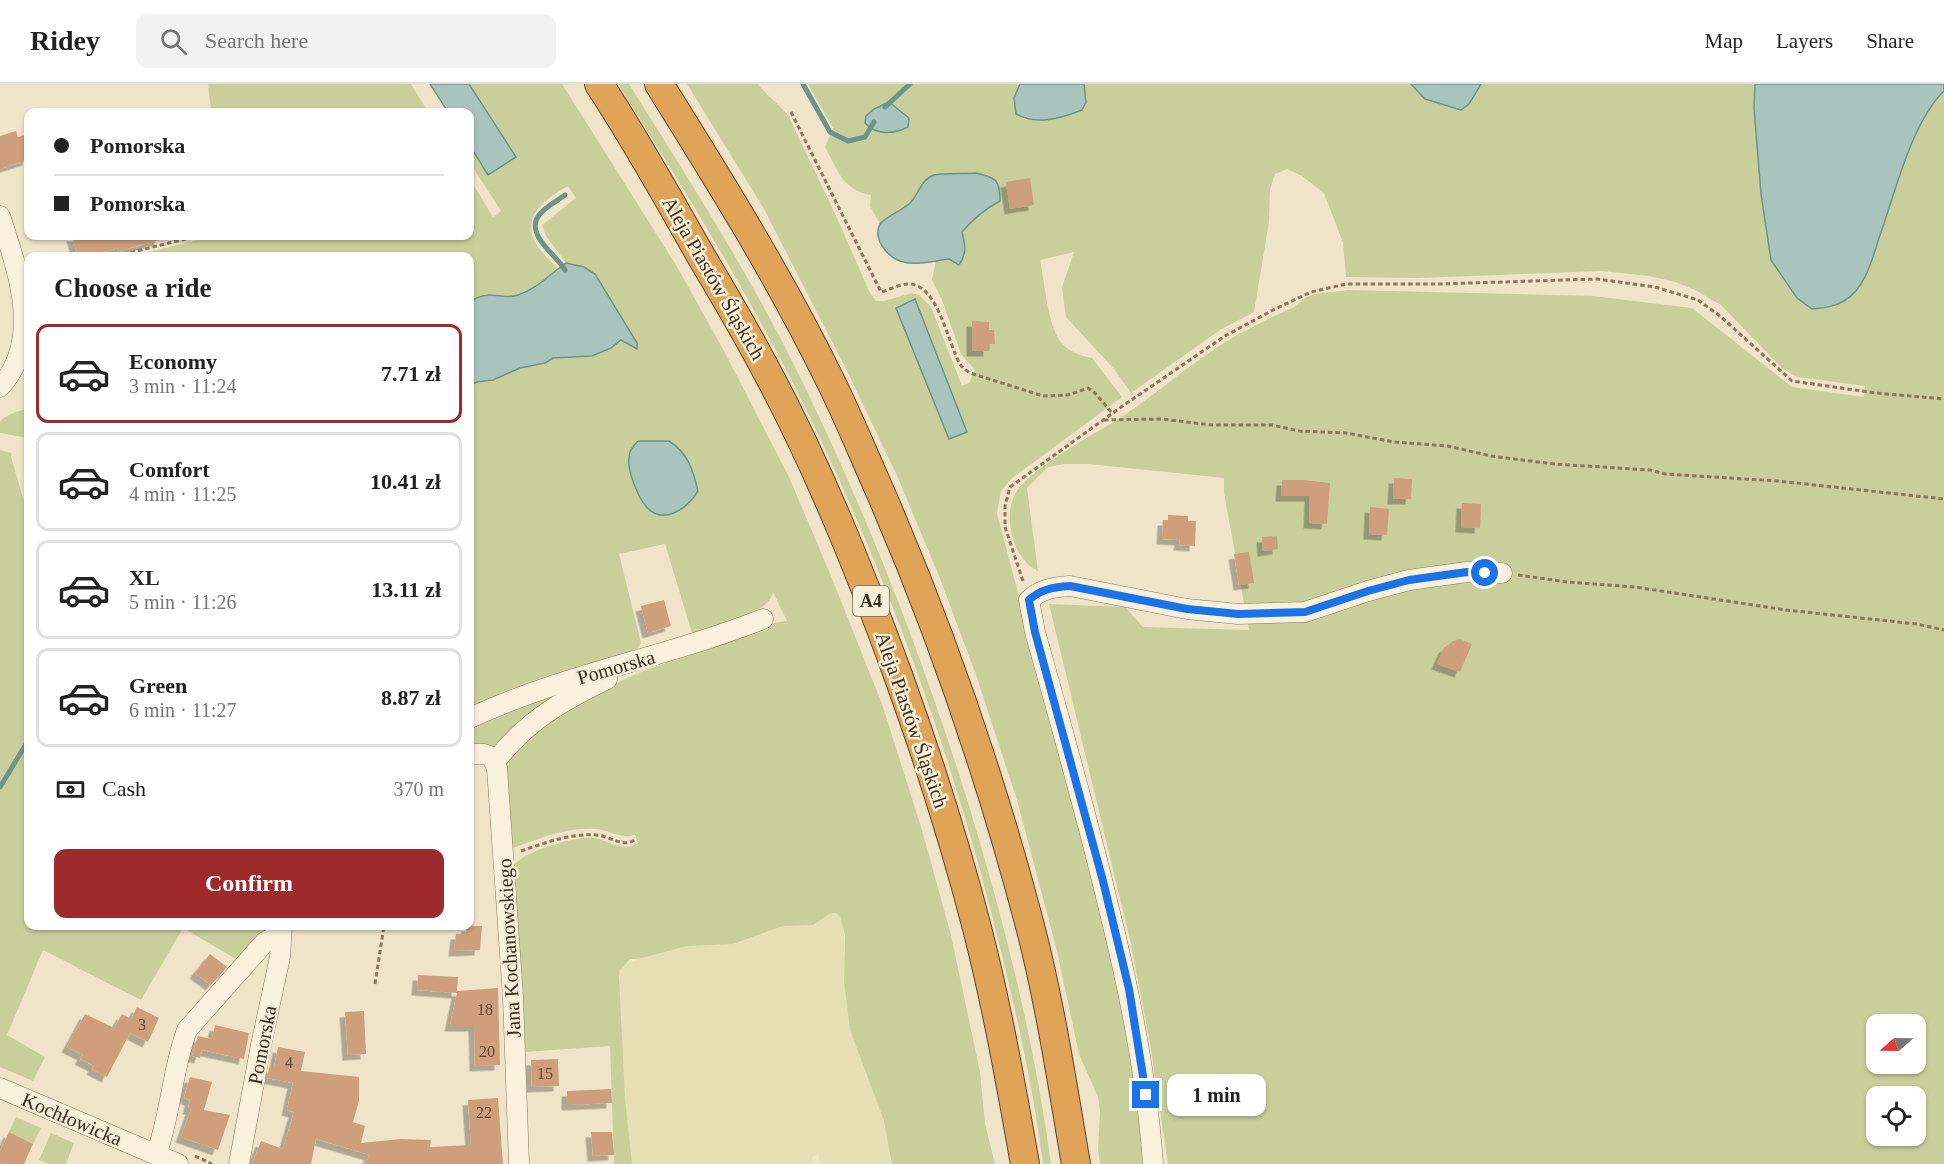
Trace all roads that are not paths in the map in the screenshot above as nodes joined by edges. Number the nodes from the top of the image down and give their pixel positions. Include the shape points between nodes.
1 (599, 84) edge
2 (659, 84) edge
3 (0, 216) edge
4 (24, 303) edge
5 (24, 319) edge
6 (0, 387) edge
7 (1502, 573) road end
8 (763, 619) dead end
9 (655, 656) junction
10 (474, 716) edge
11 (474, 754) edge
12 (495, 762) junction
13 (280, 930) edge
14 (281, 930) edge
15 (0, 1088) edge
16 (153, 1157) edge
17 (178, 1164) edge
18 (239, 1164) edge
19 (519, 1164) edge
20 (1025, 1164) edge
21 (1076, 1164) edge
22 (1153, 1164) edge

1 - 20 highway, Aleja Piastów Śląskich / A4 via 766,369 836,516 873,607 914,720 976,926
2 - 21 highway, A4 via 739,212 791,305 830,379 912,564 969,721 1030,924
3 - 4 street
5 - 6 street via 22,342 12,371
7 - 22 street via 1467,572 1409,580 1305,612 1238,614 1187,609 1070,586 1051,587 1029,600 1129,989 1144,1076
8 - 9 street, Pomorska
9 - 10 street, Pomorska via 505,702
9 - 12 street via 561,702 526,729
11 - 12 street via 492,757
12 - 19 street, Jana Kochanowskiego via 513,997
13 - 16 street via 187,1030 178,1055 164,1132
14 - 18 street, Pomorska via 280,957
15 - 16 street, Kochłowicka
16 - 17 street, Kochłowicka

